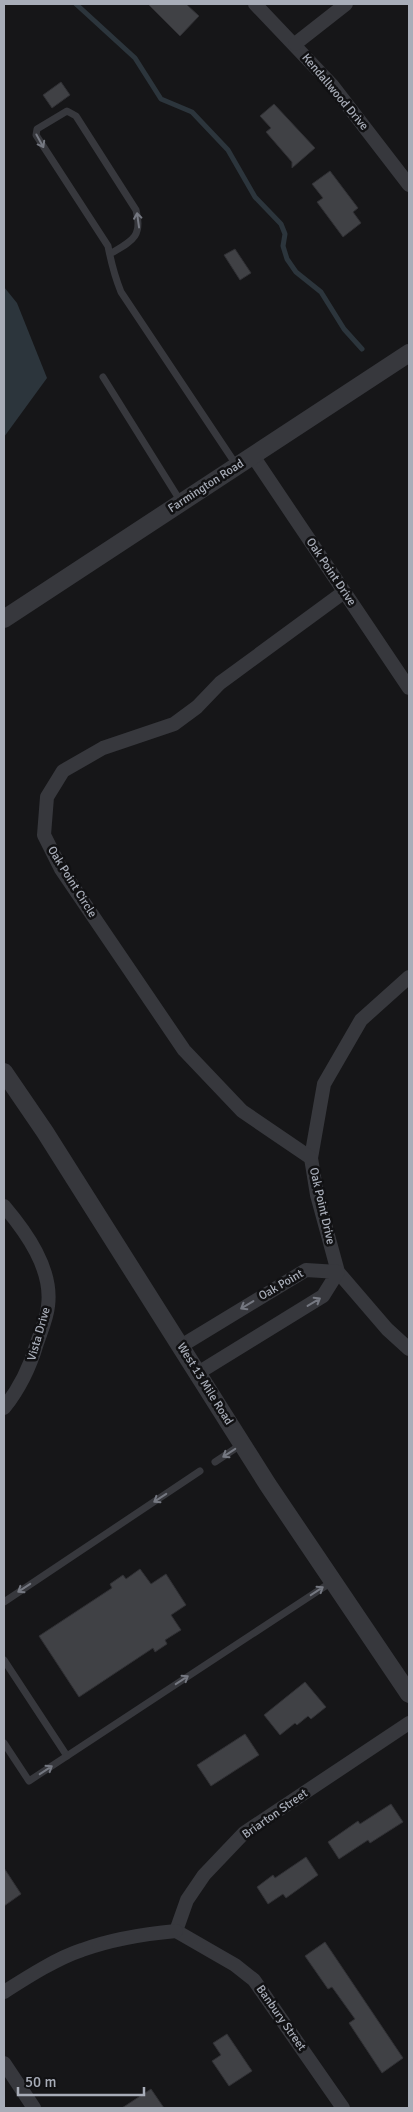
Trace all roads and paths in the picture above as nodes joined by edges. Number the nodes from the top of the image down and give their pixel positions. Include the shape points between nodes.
1 (255, 4) edge
2 (346, 4) edge
3 (295, 44) junction
4 (409, 185) edge
5 (110, 254) junction
6 (409, 353) edge
7 (103, 377) dead end
8 (252, 456) junction
9 (237, 466) junction
10 (182, 502) junction
11 (344, 592) junction
12 (4, 619) edge
13 (409, 688) edge
14 (409, 977) edge
15 (6, 1080) edge
16 (311, 1158) junction
17 (4, 1206) edge
18 (338, 1272) junction
19 (181, 1346) junction
20 (409, 1348) edge
21 (198, 1373) junction
22 (4, 1408) edge
23 (242, 1444) junction
24 (215, 1462) dead end
25 (200, 1471) dead end
26 (333, 1581) junction
27 (4, 1602) edge
28 (4, 1660) edge
29 (409, 1694) edge
30 (409, 1723) edge
31 (4, 1743) edge
32 (67, 1756) junction
33 (176, 1931) junction
34 (4, 1992) edge
35 (4, 2063) edge
36 (34, 2108) edge
37 (343, 2108) edge

1 - 3 street, Kendallwood Drive
2 - 3 street
3 - 4 street, Kendallwood Drive via 332,85
5 -> 5 lane via 137,234 140,225 136,210 76,116 67,111 36,129 36,135 108,246
5 - 9 lane via 121,292
6 - 8 street, Farmington Road
7 - 10 lane
8 - 9 street, Farmington Road
8 - 11 street, Oak Point Drive
9 - 10 street, Farmington Road
10 - 12 street, Farmington Road
11 - 13 street, Oak Point Drive
11 - 16 street, Oak Point Circle via 220,683 197,707 174,724 103,748 63,771 47,797 44,835 61,869 184,1050 242,1112
14 - 16 street, Oak Point Drive via 361,1020 324,1084
15 - 19 street, West 13 Mile Road
16 - 18 street, Oak Point Drive via 317,1195
17 - 22 street, Vista Drive via 40,1258 47,1283 48,1306 32,1360 18,1391
18 -> 19 street, Oak Point via 306,1270
18 - 20 street, Oak Point Drive via 387,1329
21 -> 18 street via 323,1296
19 - 21 street, West 13 Mile Road
21 - 23 street, West 13 Mile Road
23 -> 24 lane
23 - 26 street, West 13 Mile Road
25 -> 27 lane
26 - 29 street, West 13 Mile Road
32 -> 26 lane
28 - 32 lane
30 - 33 street, Briarton Street via 244,1833 204,1875 187,1900
31 -> 32 lane via 29,1781
33 - 34 street via 140,1934 80,1950
33 - 37 street, Banbury Street via 235,1965 254,1980
35 - 36 street

